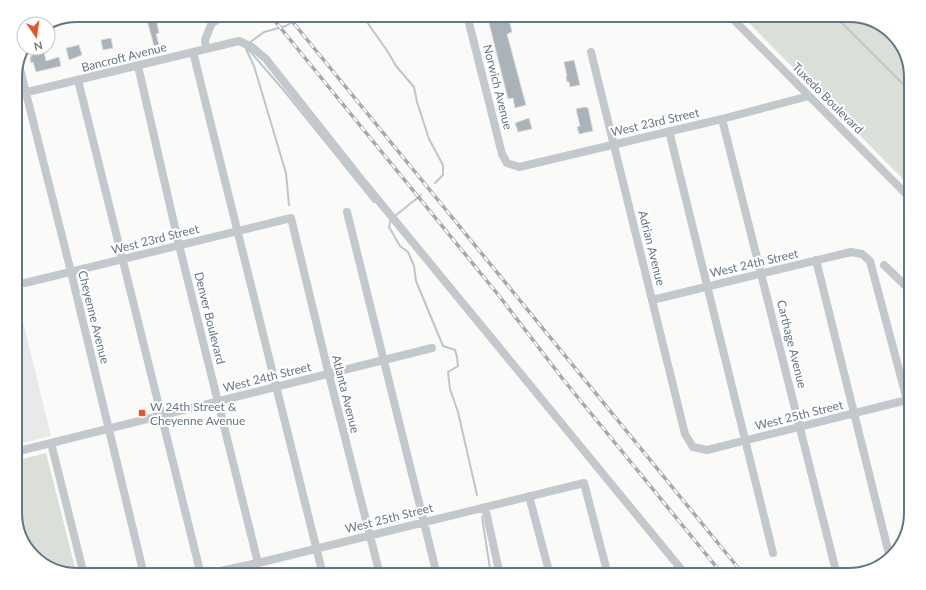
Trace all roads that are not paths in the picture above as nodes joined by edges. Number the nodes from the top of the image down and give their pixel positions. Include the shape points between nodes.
1 (212, 22) edge
2 (469, 22) edge
3 (736, 22) edge
4 (206, 49) junction
5 (193, 52) junction
6 (591, 52) dead end
7 (138, 66) junction
8 (22, 77) edge
9 (78, 80) junction
10 (26, 93) junction
11 (22, 94) edge
12 (809, 96) junction
13 (722, 119) junction
14 (669, 131) junction
15 (613, 144) junction
16 (507, 164) joint
17 (904, 192) edge
18 (347, 212) dead end
19 (291, 218) joint
20 (238, 231) junction
21 (179, 245) junction
22 (123, 259) junction
23 (816, 260) junction
24 (884, 265) dead end
25 (71, 272) junction
26 (761, 273) junction
27 (25, 283) dead end
28 (904, 284) edge
29 (708, 286) junction
30 (652, 300) junction
31 (432, 348) dead end
32 (384, 360) junction
33 (329, 375) junction
34 (904, 382) edge
35 (275, 388) junction
36 (218, 401) junction
37 (904, 401) edge
38 (855, 413) junction
39 (161, 416) junction
40 (800, 427) junction
41 (108, 429) junction
42 (746, 440) junction
43 (51, 443) junction
44 (693, 447) joint
45 (22, 450) edge
46 (529, 496) junction
47 (486, 507) junction
48 (423, 522) junction
49 (370, 535) junction
50 (316, 548) junction
51 (888, 552) edge
52 (773, 553) dead end
53 (258, 563) junction
54 (82, 568) edge
55 (142, 568) edge
56 (199, 568) edge
57 (234, 568) edge
58 (259, 568) edge
59 (321, 568) edge
60 (378, 568) edge
61 (434, 568) edge
62 (499, 568) edge
63 (548, 568) edge
64 (606, 568) edge
65 (680, 568) edge
66 (835, 568) edge

1 - 4 street via 205,40
2 - 16 street, Norwich Avenue via 502,154
3 - 12 street, Tuxedo Boulevard
4 - 5 street, Bancroft Avenue
4 - 65 street, Bancroft Avenue via 239,41 252,47 266,59 355,172
5 - 7 street, Bancroft Avenue
5 - 20 street
6 - 15 street, Adrian Avenue
7 - 9 street, Bancroft Avenue
7 - 21 street, Denver Boulevard
8 - 10 street, Cheyenne Avenue
9 - 10 street, Bancroft Avenue
9 - 22 street
10 - 11 street, Bancroft Avenue
10 - 25 street, Cheyenne Avenue
12 - 13 street, West 23rd Street
12 - 17 street, Tuxedo Boulevard
13 - 14 street, West 23rd Street
13 - 26 street, Carthage Avenue
14 - 15 street, West 23rd Street
14 - 29 street
15 - 16 street, West 23rd Street via 519,167
15 - 30 street, Adrian Avenue
18 - 32 street
19 - 20 street, West 23rd Street
19 - 33 street, Atlanta Avenue
20 - 21 street, West 23rd Street
20 - 35 street
21 - 22 street, West 23rd Street
21 - 36 street, Denver Boulevard
22 - 25 street, West 23rd Street
22 - 39 street
23 - 26 street, West 24th Street
23 - 34 street, West 24th Street via 851,252 862,254 870,261
23 - 38 street
24 - 28 street
25 - 27 street, West 23rd Street
25 - 41 street, Cheyenne Avenue
26 - 29 street, West 24th Street
26 - 40 street, Carthage Avenue
29 - 30 street, West 24th Street
29 - 42 street
30 - 44 street, Adrian Avenue via 685,434
31 - 32 street, West 24th Street
32 - 33 street, West 24th Street
32 - 48 street
33 - 35 street, West 24th Street
33 - 49 street, Atlanta Avenue
35 - 36 street, West 24th Street
35 - 50 street
36 - 39 street, West 24th Street
36 - 53 street, Denver Boulevard
37 - 38 street, West 25th Street
38 - 40 street, West 25th Street
38 - 51 street
39 - 41 street, West 24th Street
39 - 56 street
40 - 42 street, West 25th Street
40 - 66 street, Carthage Avenue
41 - 43 street, West 24th Street
41 - 55 street, Cheyenne Avenue
42 - 44 street, West 25th Street via 707,450
42 - 52 street
43 - 45 street, West 24th Street
43 - 54 street
46 - 47 street, West 25th Street
46 - 63 street
46 - 64 street, West 25th Street via 584,483
47 - 48 street, West 25th Street
47 - 62 street
48 - 49 street, West 25th Street
48 - 61 street
49 - 50 street, West 25th Street
49 - 60 street, Atlanta Avenue
50 - 53 street, West 25th Street
50 - 59 street
53 - 57 street, West 25th Street
53 - 58 street, Denver Boulevard

